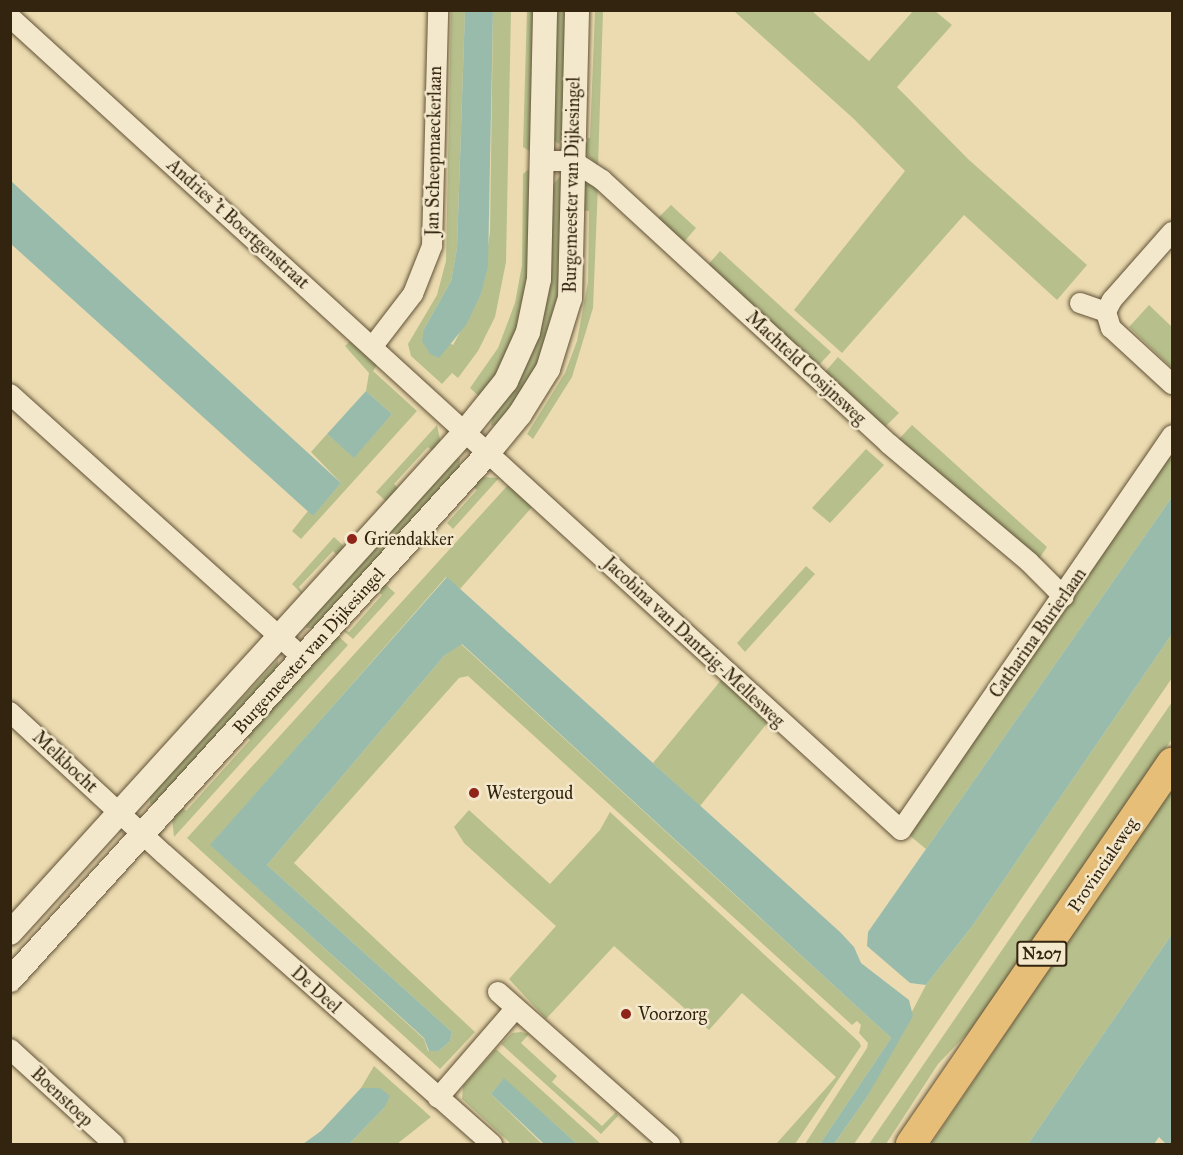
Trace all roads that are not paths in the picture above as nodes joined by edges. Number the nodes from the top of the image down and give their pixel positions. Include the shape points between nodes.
1 (438, 10) edge
2 (545, 10) edge
3 (577, 10) edge
4 (10, 17) edge
5 (541, 161) junction
6 (573, 161) junction
7 (1173, 232) edge
8 (1080, 303) dead end
9 (1106, 312) junction
10 (373, 346) junction
11 (1168, 381) edge
12 (10, 394) edge
13 (464, 433) junction
14 (1173, 435) edge
15 (488, 453) junction
16 (1064, 597) junction
17 (278, 638) junction
18 (303, 658) junction
19 (10, 712) edge
20 (1173, 763) edge
21 (120, 812) junction
22 (902, 830) joint
23 (142, 834) junction
24 (10, 933) edge
25 (10, 980) edge
26 (498, 992) dead end
27 (515, 1009) junction
28 (10, 1049) edge
29 (438, 1098) junction
30 (114, 1144) edge
31 (492, 1144) edge
32 (670, 1144) edge
33 (911, 1144) edge

1 - 10 street, Jan Scheepmaeckerlaan via 432,246 413,294
2 - 5 street, Burgemeester van Dijkesingel
3 - 6 street, Burgemeester van Dijkesingel
4 - 10 street, Andries 't Boertgenstraat
5 - 6 street
5 - 13 street, Burgemeester van Dijkesingel via 535,309 506,381
6 - 15 street, Burgemeester van Dijkesingel via 570,298 561,335 543,378
6 - 16 street, Machteld Cosijnsweg via 626,201 889,444 1029,562
7 - 9 street via 1112,300
8 - 9 street
9 - 11 street via 1111,328
10 - 13 street, Andries 't Boertgenstraat
12 - 17 street
13 - 15 street, Jacobina van Dantzig-Mellesweg
13 - 17 street, Burgemeester van Dijkesingel
14 - 16 street, Catharina Burierlaan
15 - 18 street, Burgemeester van Dijkesingel
15 - 22 street, Jacobina van Dantzig-Mellesweg
16 - 22 street, Catharina Burierlaan
17 - 18 street
17 - 21 street, Burgemeester van Dijkesingel
18 - 23 street, Burgemeester van Dijkesingel
19 - 21 street, Melkbocht
20 - 33 main road, Provincialeweg / N207
21 - 23 street, Melkbocht
21 - 24 street, Burgemeester van Dijkesingel
23 - 25 street, Burgemeester van Dijkesingel
23 - 29 street, De Deel
26 - 27 street
27 - 29 street
27 - 32 street
28 - 30 street, Boenstoep
29 - 31 street, De Deel

